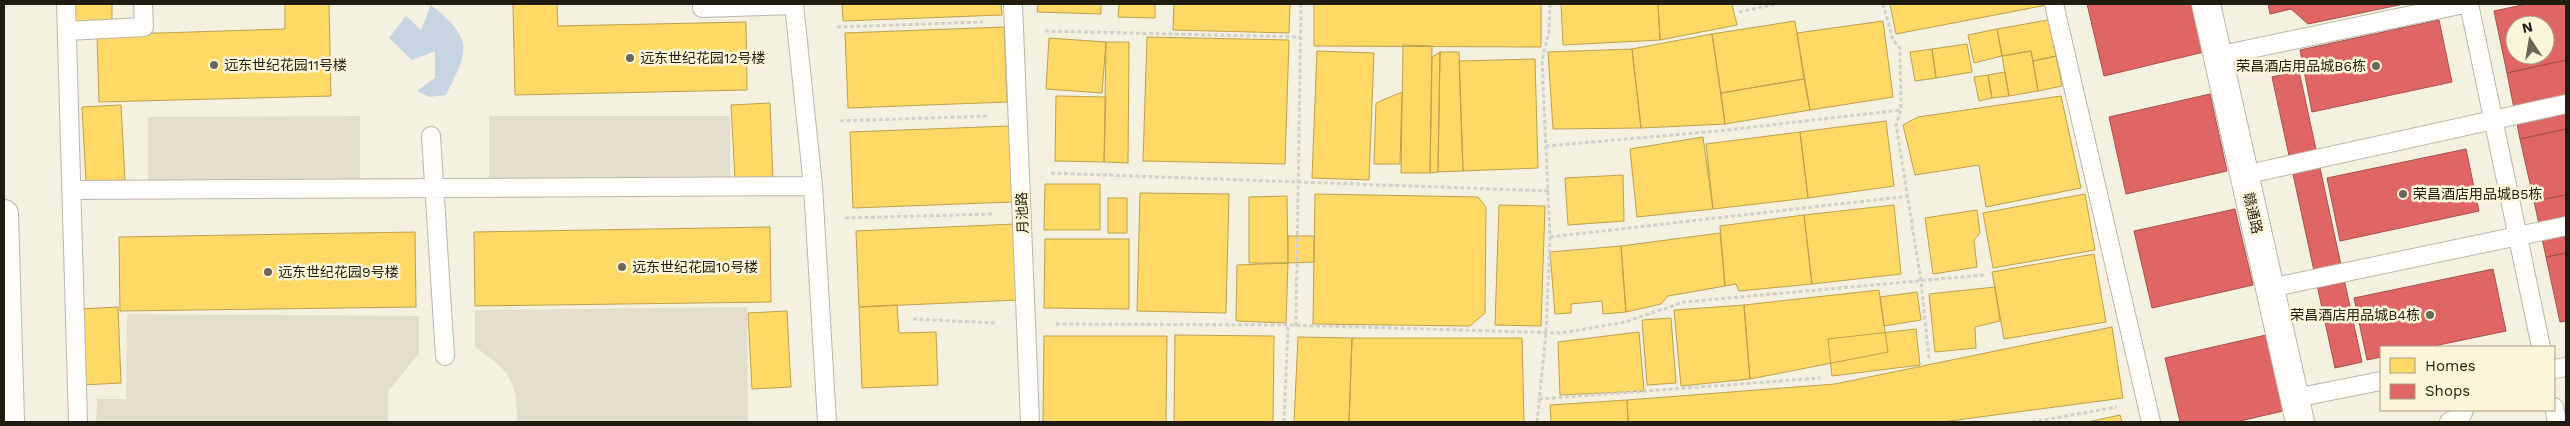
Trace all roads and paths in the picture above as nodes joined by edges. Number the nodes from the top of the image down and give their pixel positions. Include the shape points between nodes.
1 (66, 4) edge
2 (143, 4) edge
3 (702, 4) edge
4 (794, 4) edge
5 (1301, 4) edge
6 (1550, 4) edge
7 (1776, 4) edge
8 (1883, 4) edge
9 (2054, 4) edge
10 (2206, 4) edge
11 (2464, 4) edge
12 (2469, 4) edge
13 (1739, 12) dead end
14 (1014, 18) edge
15 (837, 27) dead end
16 (67, 31) junction
17 (1301, 37) junction
18 (2217, 56) junction
19 (2566, 104) edge
20 (1901, 110) junction
21 (1018, 115) junction
22 (2493, 120) junction
23 (840, 121) dead end
24 (431, 136) dead end
25 (1546, 146) junction
26 (1020, 172) junction
27 (2244, 175) junction
28 (1298, 182) junction
29 (813, 186) junction
30 (434, 188) junction
31 (72, 190) junction
32 (1549, 191) junction
33 (1909, 196) junction
34 (1022, 213) junction
35 (4, 214) edge
36 (845, 218) dead end
37 (2566, 226) edge
38 (2518, 236) junction
39 (1550, 237) junction
40 (1984, 275) dead end
41 (1921, 281) junction
42 (2270, 288) junction
43 (913, 319) dead end
44 (1026, 324) junction
45 (1288, 325) junction
46 (1296, 326) junction
47 (1546, 333) junction
48 (2541, 346) edge
49 (445, 356) dead end
50 (1928, 359) dead end
51 (1820, 378) dead end
52 (2380, 381) edge
53 (1539, 399) junction
54 (2146, 402) junction
55 (2298, 410) edge
56 (2464, 411) edge
57 (10, 422) edge
58 (78, 422) edge
59 (826, 422) edge
60 (1030, 422) edge
61 (1284, 422) edge
62 (1537, 422) edge
63 (2032, 422) edge
64 (2151, 422) edge
65 (2449, 422) edge

1 - 16 lane
2 - 16 lane via 144,27
3 - 4 lane via 702,8
4 - 29 lane
5 - 17 path
6 - 25 path via 1549,32 1542,60
7 - 13 path
8 - 20 path via 1893,40 1900,48
9 - 54 lane
10 - 18 street, 赣通路
11 - 18 lane
12 - 22 lane
14 - 15 path
14 - 17 path
14 - 21 lane, 月池路
16 - 31 lane
17 - 28 path
18 - 27 street, 赣通路
19 - 22 lane
20 - 25 path
20 - 33 path via 1896,124
21 - 23 path
21 - 26 lane, 月池路
22 - 27 lane
22 - 38 lane
24 - 30 lane
25 - 32 path
26 - 28 path
26 - 34 lane, 月池路
27 - 42 street, 赣通路
28 - 32 path
28 - 46 path
29 - 30 lane
29 - 59 lane
30 - 31 lane
30 - 49 lane
31 - 58 lane
32 - 39 path
33 - 39 path
33 - 41 path
34 - 36 path
34 - 44 lane, 月池路
35 - 57 street
37 - 38 lane
38 - 42 lane
38 - 48 lane
39 - 47 path
40 - 41 path
41 - 47 path via 1684,302 1625,322
41 - 50 path
42 - 55 street, 赣通路
43 - 44 path
44 - 45 path
44 - 60 lane, 月池路
45 - 46 path
45 - 61 path
46 - 47 path
47 - 53 path
51 - 53 path
52 - 55 lane
53 - 62 path
54 - 63 path
54 - 64 lane
56 - 65 lane

